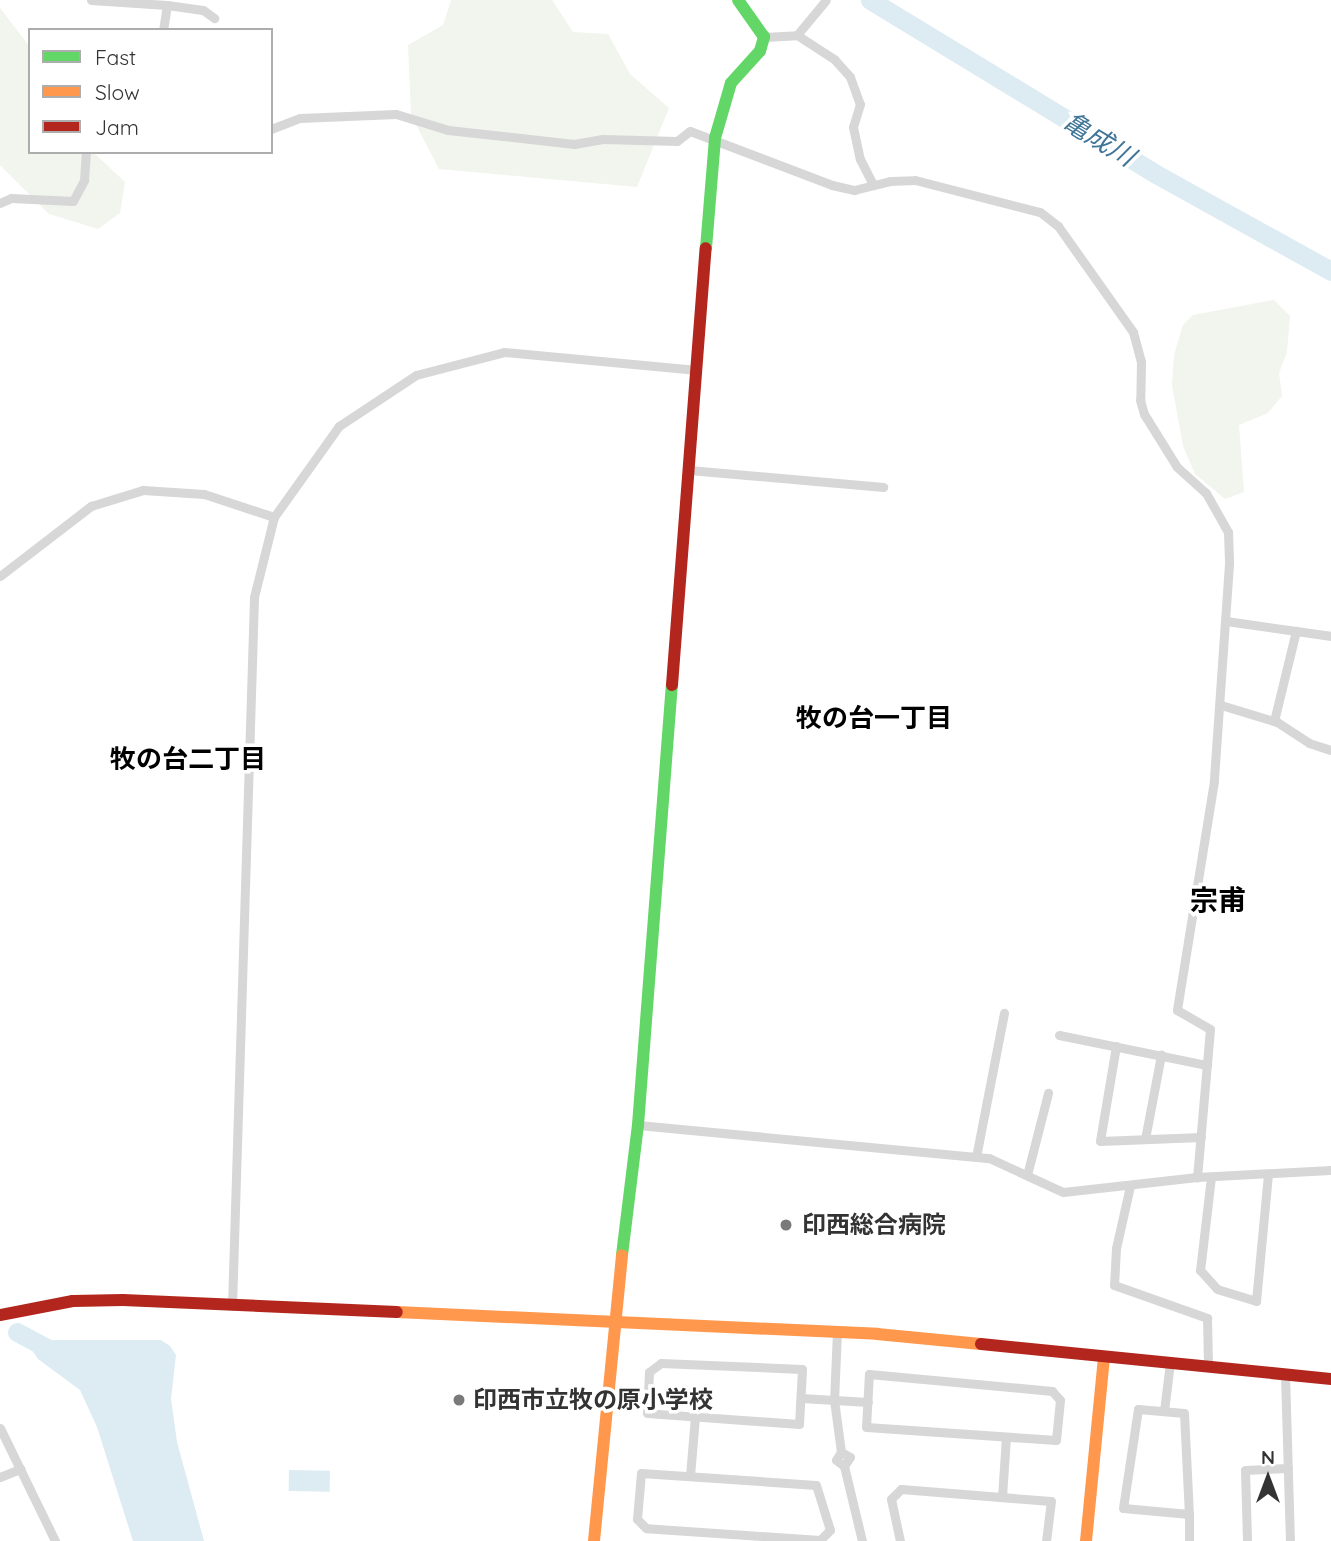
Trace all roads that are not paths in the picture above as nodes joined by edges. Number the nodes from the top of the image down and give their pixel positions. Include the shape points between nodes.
1 (91, 0) edge
2 (738, 0) edge
3 (827, 0) edge
4 (172, 4) edge
5 (214, 18) dead end
6 (164, 28) edge
7 (797, 34) junction
8 (764, 37) junction
9 (273, 128) edge
10 (715, 138) junction
11 (86, 154) edge
12 (873, 185) junction
13 (0, 203) edge
14 (697, 370) junction
15 (689, 470) junction
16 (883, 487) dead end
17 (274, 517) junction
18 (0, 576) edge
19 (1226, 621) junction
20 (1296, 631) junction
21 (1331, 636) edge
22 (1221, 705) junction
23 (1274, 721) junction
24 (1331, 750) edge
25 (1004, 1013) dead end
26 (1059, 1035) dead end
27 (1116, 1046) junction
28 (1160, 1055) junction
29 (1207, 1065) junction
30 (1048, 1093) dead end
31 (638, 1125) junction
32 (1201, 1137) junction
33 (1145, 1139) junction
34 (975, 1157) junction
35 (1331, 1170) edge
36 (1027, 1175) junction
37 (1268, 1175) junction
38 (1197, 1177) junction
39 (1211, 1177) junction
40 (1130, 1186) junction
41 (232, 1306) junction
42 (0, 1315) edge
43 (614, 1324) junction
44 (837, 1332) junction
45 (1104, 1357) junction
46 (1170, 1362) junction
47 (1208, 1366) junction
48 (1285, 1374) junction
49 (1331, 1379) edge
50 (801, 1398) junction
51 (834, 1399) junction
52 (867, 1402) junction
53 (1164, 1411) junction
54 (695, 1416) junction
55 (0, 1428) edge
56 (1006, 1437) junction
57 (1288, 1468) junction
58 (20, 1469) junction
59 (690, 1476) junction
60 (0, 1477) edge
61 (1002, 1497) junction
62 (1189, 1514) junction
63 (53, 1540) edge
64 (594, 1541) edge
65 (862, 1541) edge
66 (900, 1541) edge
67 (1046, 1541) edge
68 (1086, 1541) edge
69 (1189, 1541) edge
70 (1247, 1541) edge
71 (1290, 1541) edge

1 - 4 street
2 - 8 street
3 - 7 street
4 - 5 street via 203,10
4 - 6 street
7 - 8 street
7 - 12 street via 850,76 860,104 853,127 860,159
8 - 10 street via 760,51 731,83
9 - 10 street via 300,118 396,114 448,130 574,144 603,139 677,141 690,131
10 - 12 street via 832,185 854,190
10 - 14 street
11 - 13 street via 83,180 73,201 11,198
12 - 19 street via 915,180 1040,212 1058,226 1133,332 1141,361 1144,414 1177,467 1206,493 1228,532
14 - 15 street
14 - 17 street via 504,352 416,375 339,426
15 - 16 street
15 - 31 street
17 - 18 street via 204,494 143,489 91,506
17 - 41 street via 254,597
19 - 20 street
19 - 22 street
20 - 21 street
20 - 23 street
22 - 23 street
22 - 29 street via 1214,781 1177,1010 1210,1028
23 - 24 street via 1309,743
25 - 34 street
26 - 27 street
27 - 28 street
27 - 33 street via 1100,1141
28 - 29 street
28 - 33 street
29 - 32 street
30 - 36 street
31 - 34 street
31 - 43 street
32 - 33 street
32 - 38 street
34 - 36 street via 989,1158
35 - 37 street
36 - 40 street via 1063,1192
37 - 39 street
37 - 39 street via 1256,1301 1217,1289 1200,1270
38 - 39 street
38 - 40 street
40 - 47 street via 1115,1248 1114,1285 1207,1318
41 - 42 street via 73,1301
41 - 43 street
43 - 44 street
43 - 64 street
44 - 45 street
44 - 51 street
45 - 46 street
45 - 68 street
46 - 47 street
46 - 53 street
47 - 48 street
48 - 49 street
48 - 57 street
50 - 51 street
50 - 54 street via 799,1424
50 - 54 street via 802,1369 661,1363 649,1372 647,1413
51 - 52 street
51 - 65 street via 841,1452 850,1457 845,1466
52 - 56 street via 866,1426
52 - 56 street via 869,1374 1052,1391 1060,1399 1056,1440
53 - 62 street via 1184,1413
53 - 62 street via 1138,1409 1123,1508
54 - 59 street
55 - 58 street
56 - 61 street
57 - 70 street via 1245,1470
57 - 71 street
58 - 60 street
58 - 63 street
59 - 59 street via 816,1485 830,1530 820,1540 646,1528 637,1519 642,1473
61 - 66 street via 901,1489 891,1499
61 - 67 street via 1051,1501
62 - 69 street

